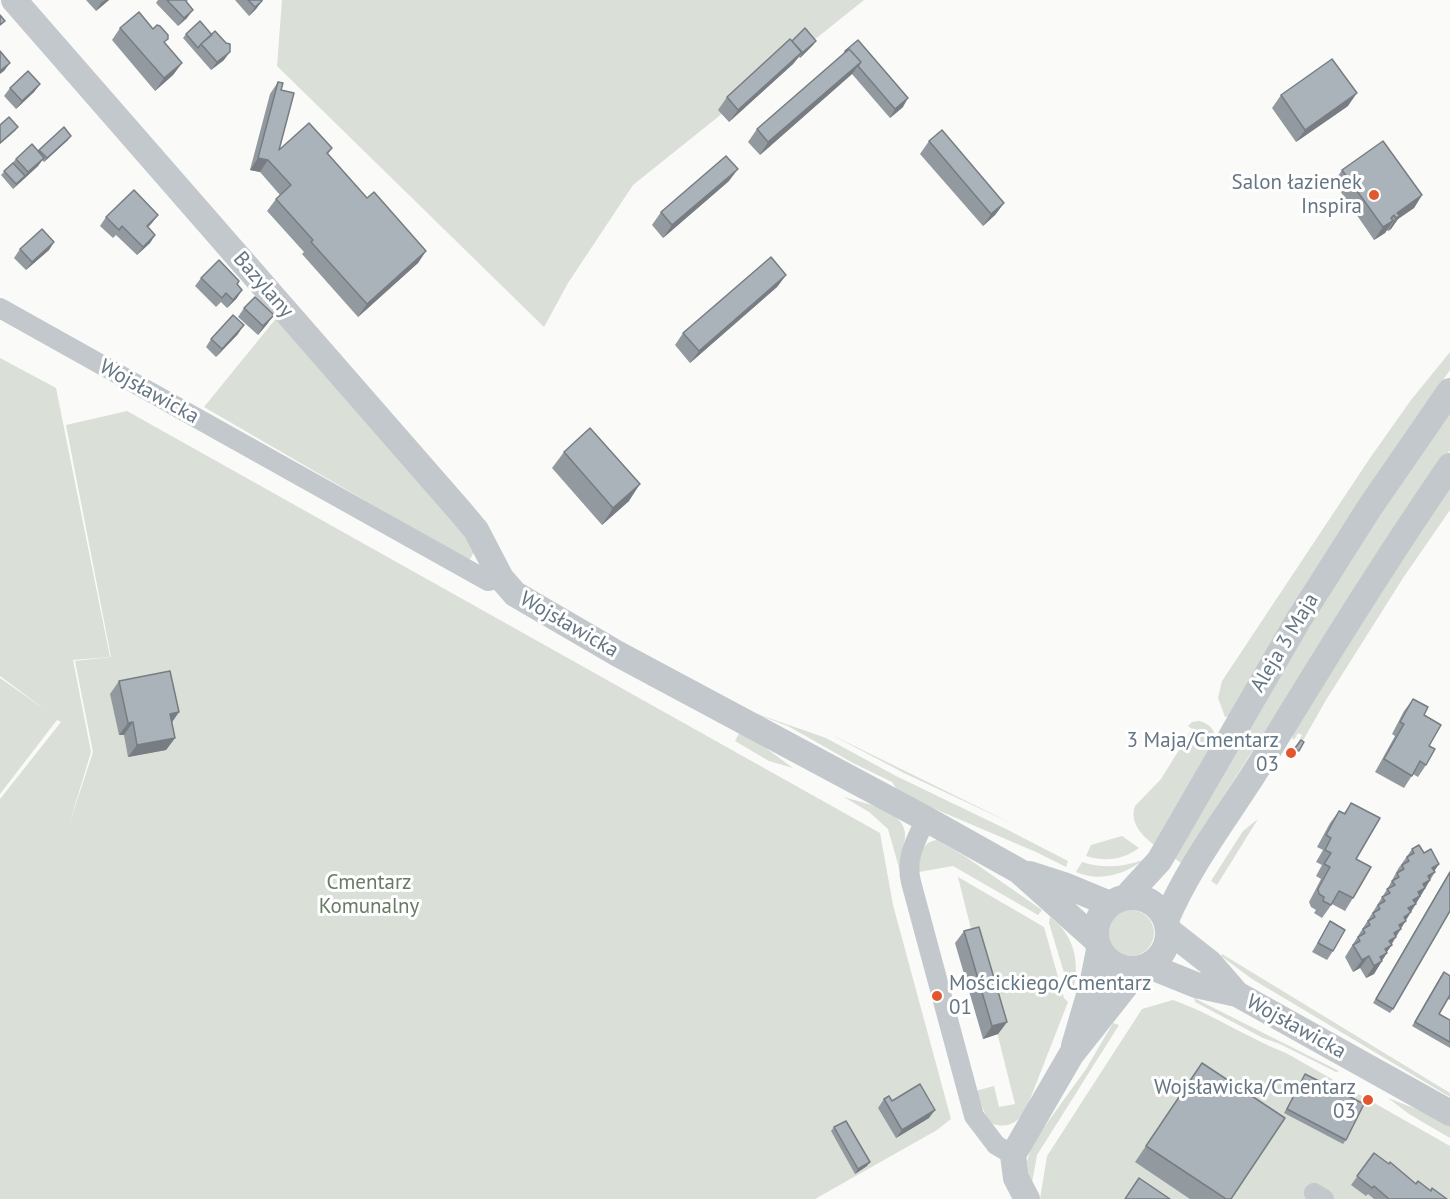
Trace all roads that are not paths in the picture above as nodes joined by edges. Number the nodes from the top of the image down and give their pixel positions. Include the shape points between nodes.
1 (14, 0) edge
2 (0, 308) edge
3 (1450, 392) edge
4 (1450, 466) edge
5 (501, 578) junction
6 (926, 819) junction
7 (1019, 871) junction
8 (1118, 901) junction
9 (1167, 925) junction
10 (1097, 945) junction
11 (1144, 967) junction
12 (1237, 994) junction
13 (1071, 1055) junction
14 (1450, 1113) edge
15 (1013, 1155) junction
16 (1025, 1196) edge

1 - 5 street, Bazylany via 460,511 483,542
2 - 5 street, Wojsławicka via 488,581
3 - 8 street, Aleja 3 Maja via 1299,619 1159,861
4 - 9 street, Aleja 3 Maja via 1401,536 1176,895
5 - 6 street, Wojsławicka via 514,594 541,611
6 - 7 street, Wojsławicka
6 - 15 street via 909,856 908,872 971,1108 996,1145
7 - 8 street, Wojsławicka
7 - 10 street, Wojsławicka
8 - 9 street via 1138,897 1150,902 1159,909
8 - 10 street via 1101,914 1096,926
9 - 11 street via 1167,944 1160,956
9 - 12 street, Wojsławicka via 1210,963
10 - 11 street via 1106,960 1116,966 1127,970
10 - 13 street via 1097,966
11 - 12 street, Wojsławicka via 1196,986
11 - 13 street
12 - 14 street, Wojsławicka
13 - 15 street
15 - 16 street via 1016,1178

